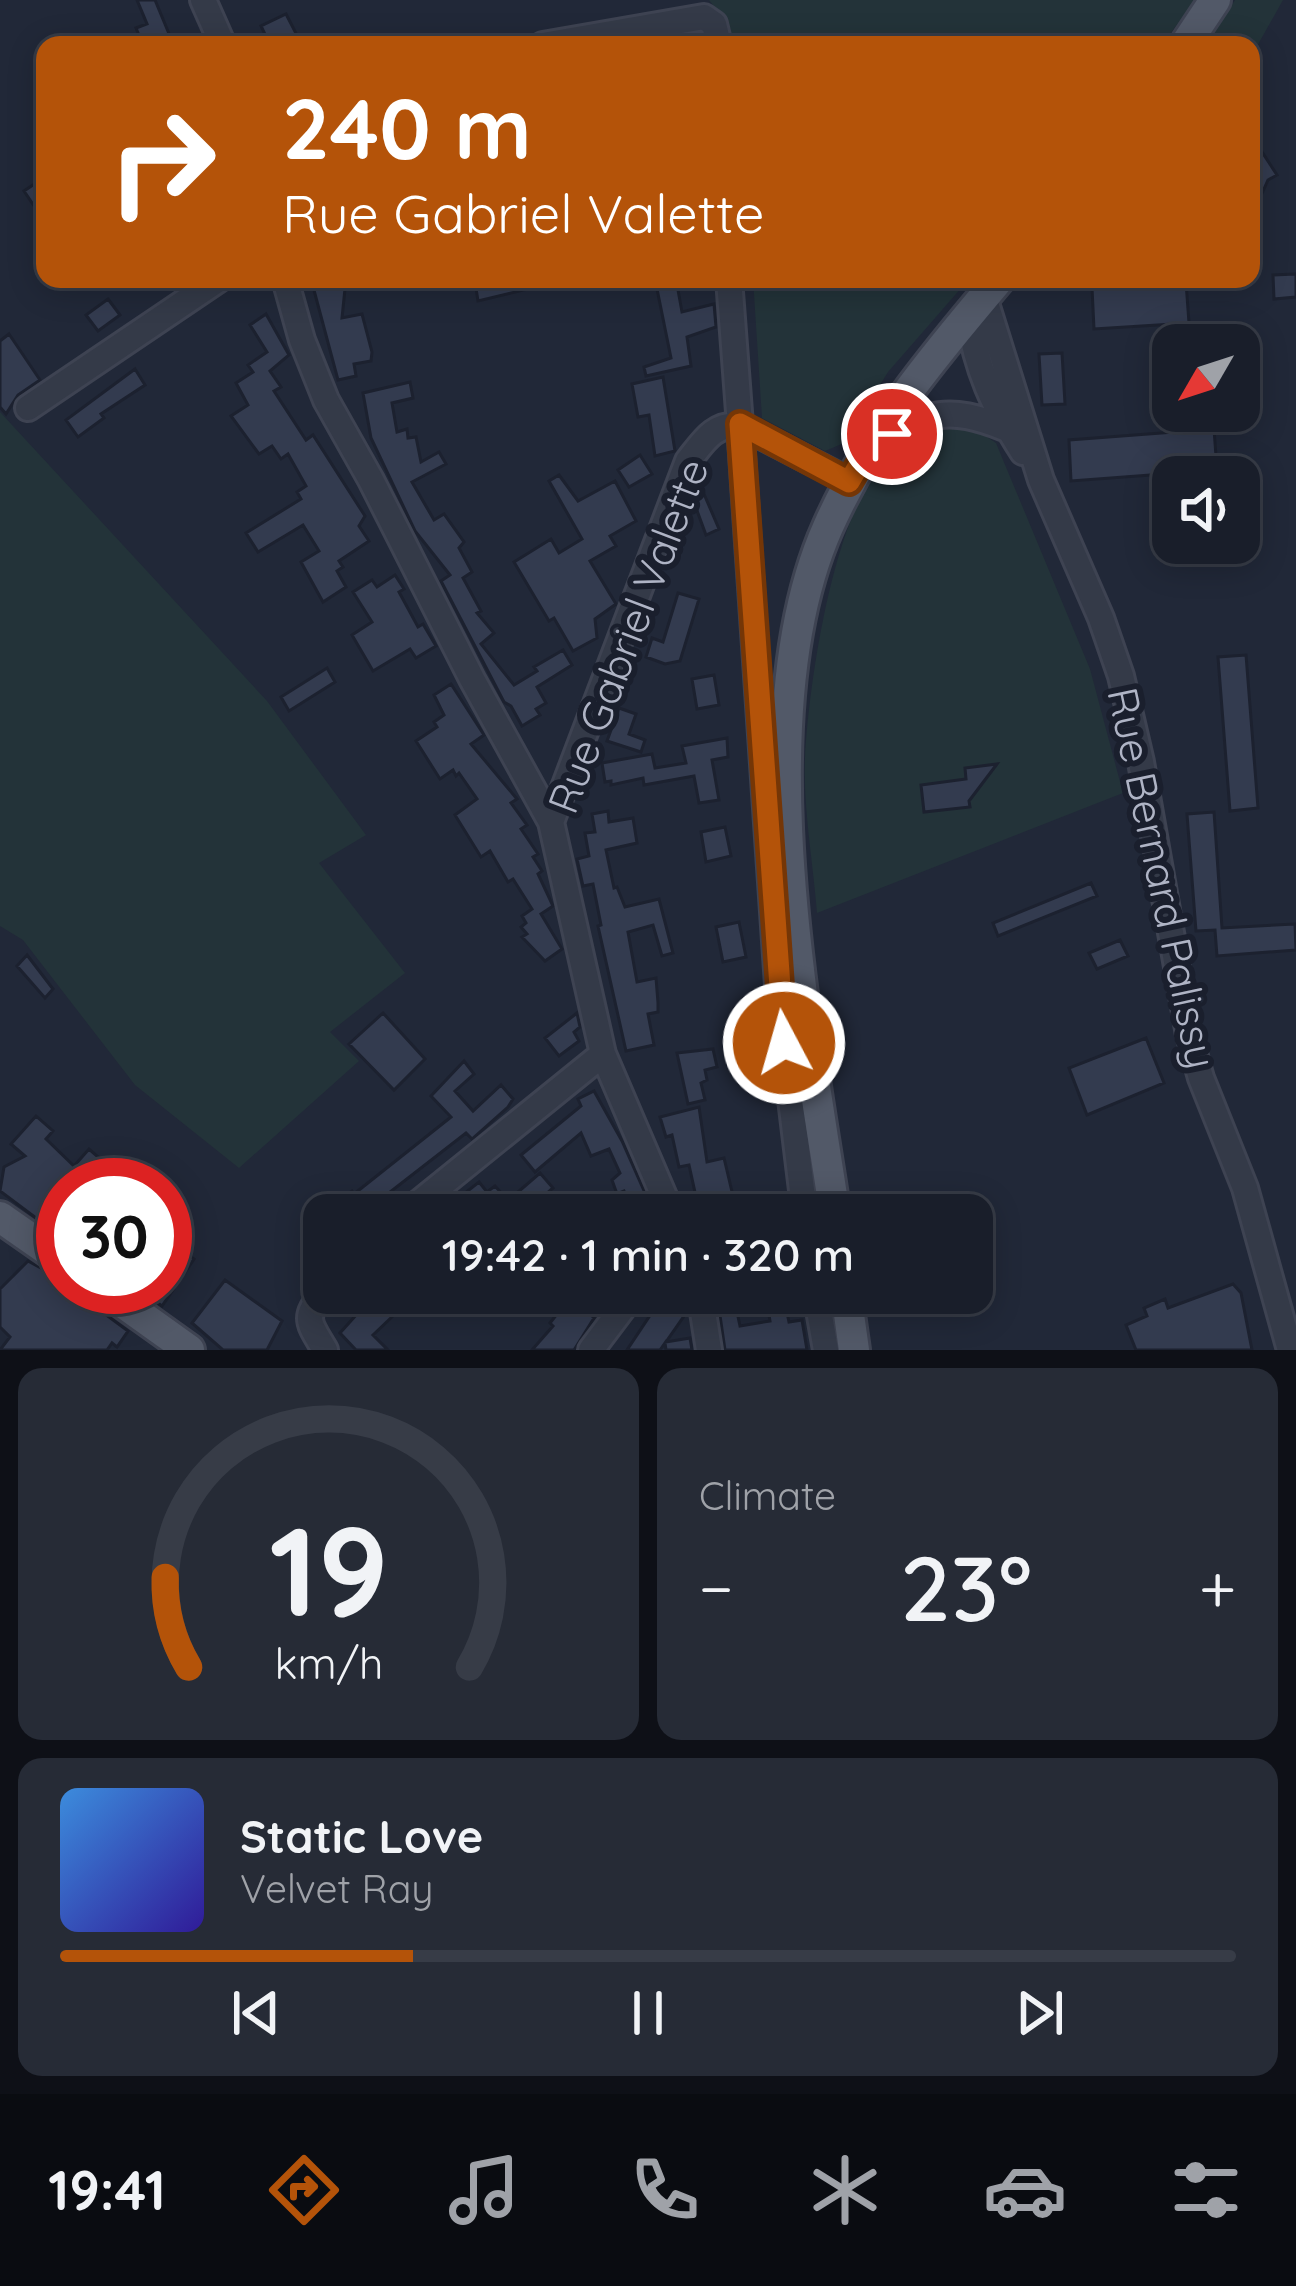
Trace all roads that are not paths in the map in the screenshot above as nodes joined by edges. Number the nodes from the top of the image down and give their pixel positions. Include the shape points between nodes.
1 (203, 0) edge
2 (1215, 0) edge
3 (219, 36) edge
4 (591, 36) edge
5 (717, 36) edge
6 (1191, 36) edge
7 (206, 288) edge
8 (288, 288) edge
9 (730, 288) edge
10 (984, 297) edge
11 (28, 409) dead end
12 (740, 424) junction
13 (1005, 428) junction
14 (869, 448) junction
15 (1041, 480) junction
16 (849, 482) junction
17 (551, 822) junction
18 (604, 1054) junction
19 (430, 1194) edge
20 (663, 1194) edge
21 (802, 1194) edge
22 (832, 1194) edge
23 (0, 1218) edge
24 (36, 1243) edge
25 (139, 1314) edge
26 (310, 1314) edge
27 (618, 1314) edge
28 (703, 1314) edge
29 (820, 1314) edge
30 (849, 1314) edge
31 (190, 1350) edge
32 (325, 1350) edge
33 (591, 1350) edge
34 (709, 1350) edge
35 (826, 1350) edge
36 (854, 1350) edge
37 (1290, 1350) edge

1 - 3 street
2 - 6 main road
4 - 5 street via 704,16
7 - 11 street
8 - 17 street via 326,400
9 - 12 street, Rue Gabriel Valette
10 - 13 street, Rue Bernard Palissy via 975,355
10 - 14 main road via 919,372
10 - 15 street, Rue Bernard Palissy
12 - 16 street, Rue Gabriel Valette
12 - 17 street, Rue Gabriel Valette via 723,424 688,461
12 - 21 street via 779,1000
13 - 14 street via 943,412
13 - 15 street, Rue Bernard Palissy
14 - 16 main road
15 - 37 street, Rue Bernard Palissy via 1121,676 1189,1035 1245,1188
16 - 22 main road via 806,593 788,730 794,913
17 - 18 street, Rue Gabriel Valette
18 - 19 street
18 - 20 street, Rue Gabriel Valette
23 - 24 main road
25 - 31 main road
26 - 32 street
27 - 33 street
28 - 34 street
29 - 35 street
30 - 36 main road

